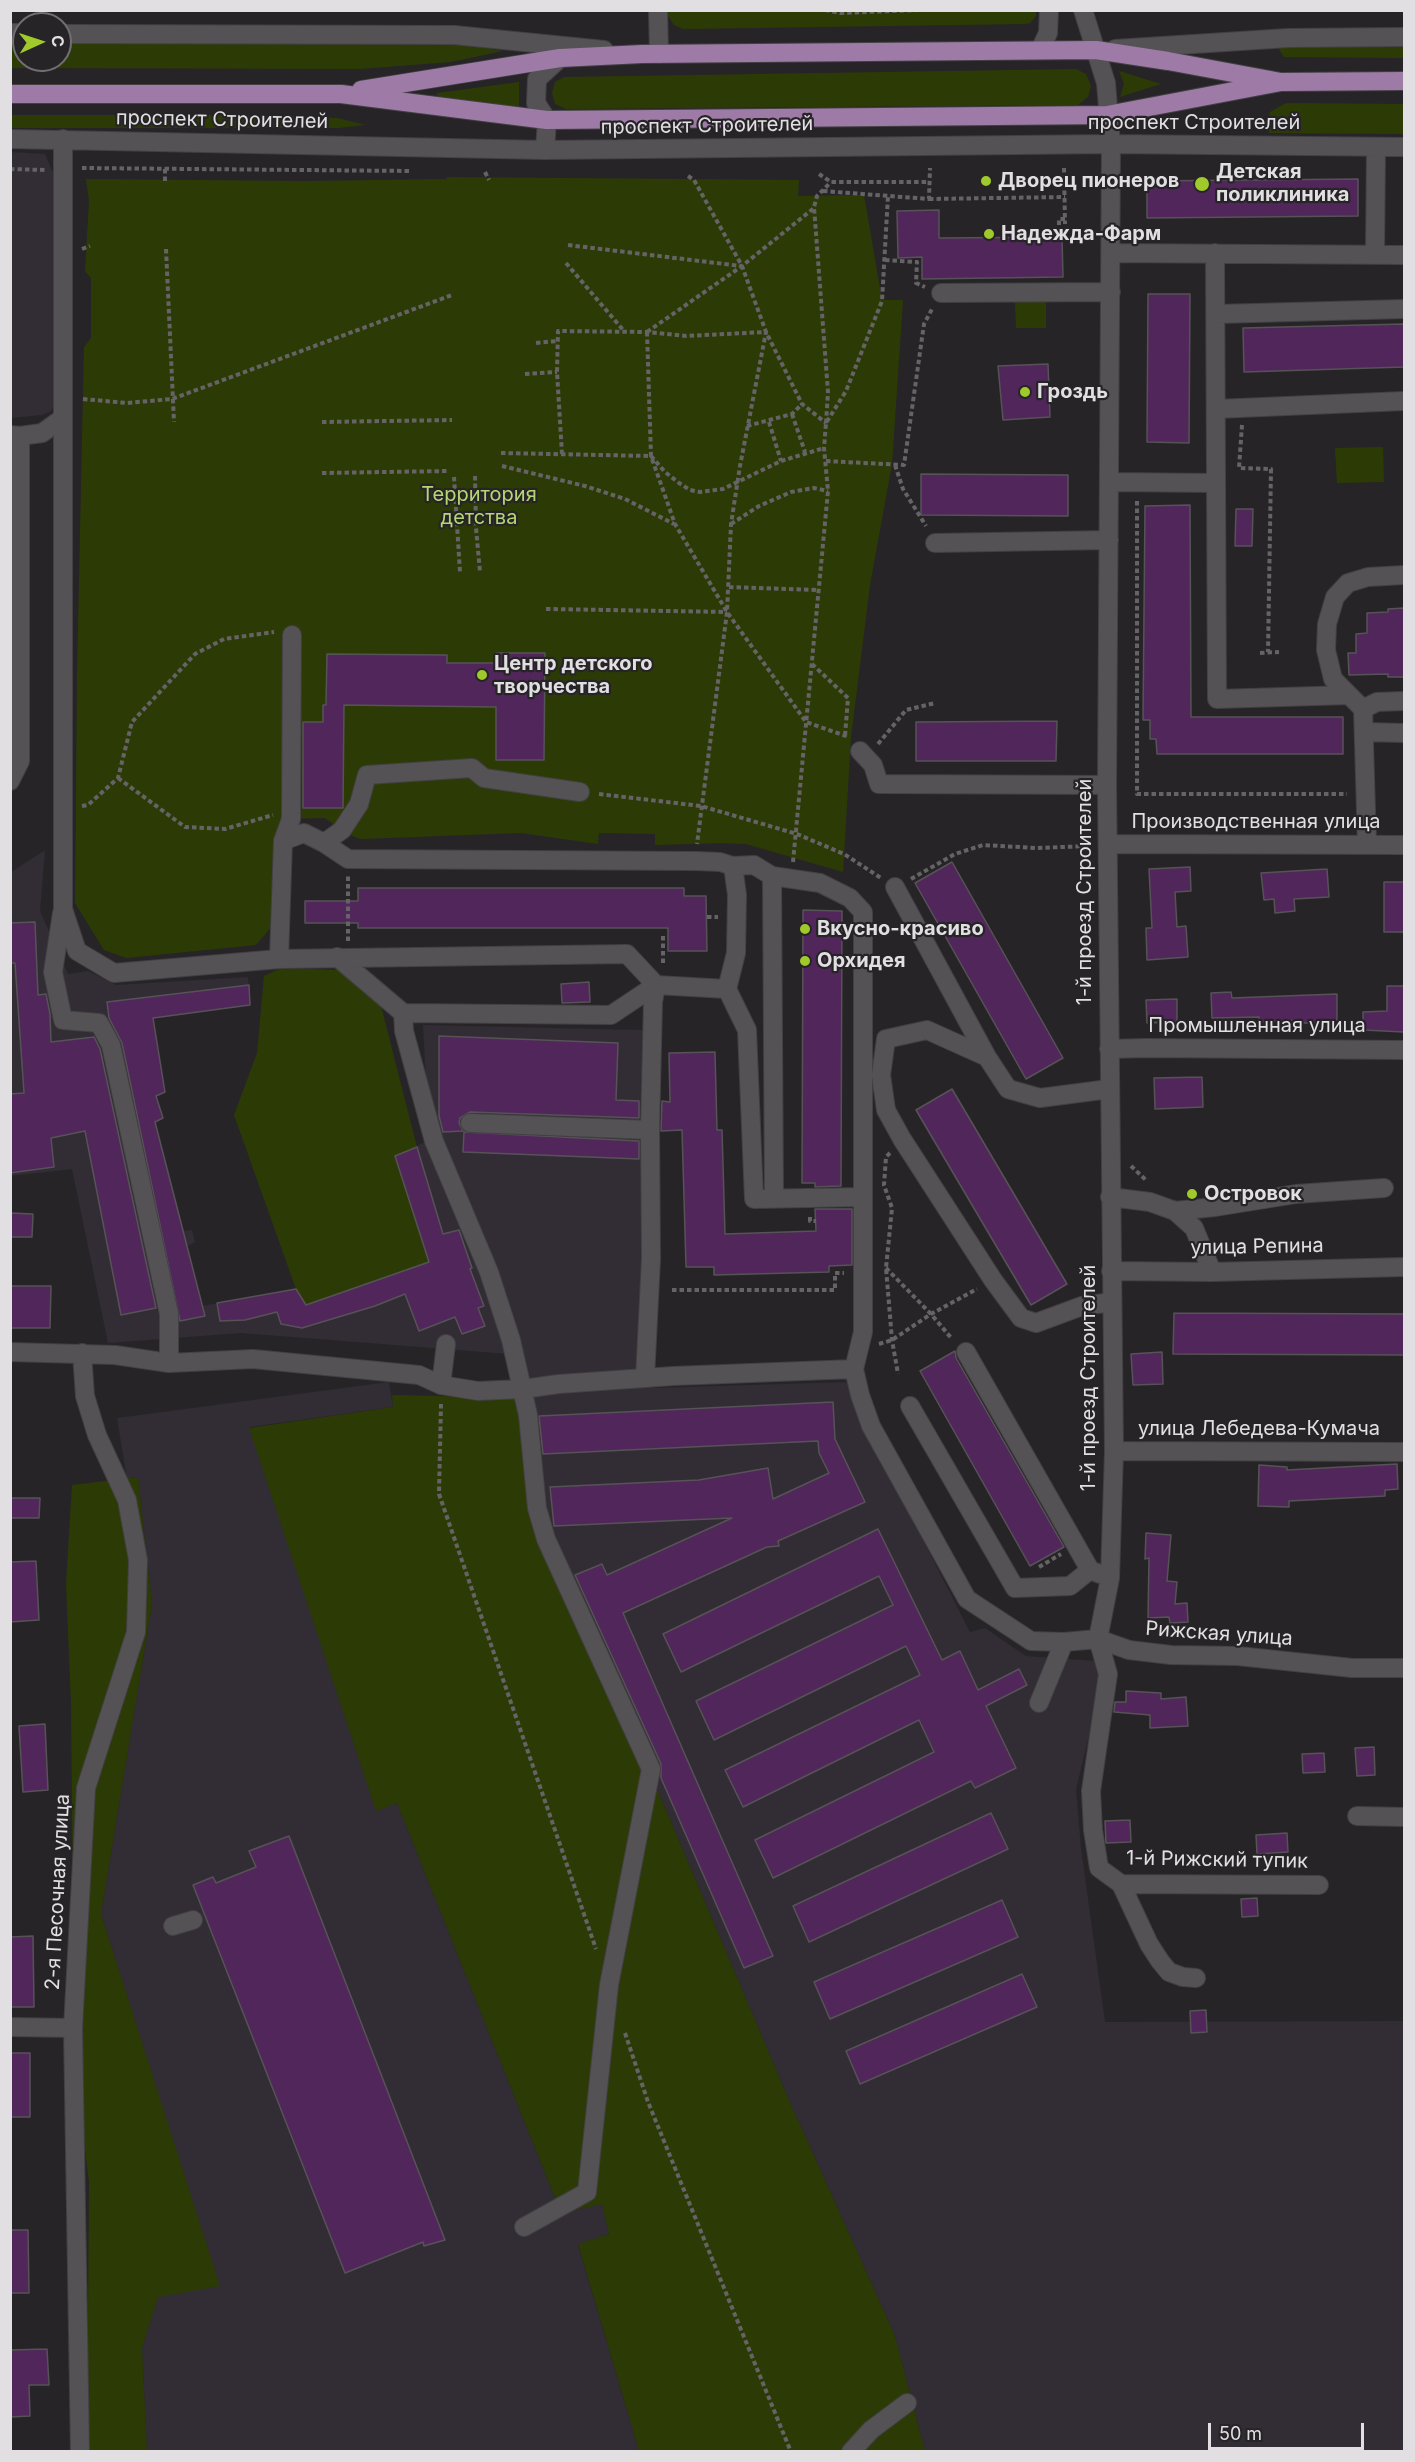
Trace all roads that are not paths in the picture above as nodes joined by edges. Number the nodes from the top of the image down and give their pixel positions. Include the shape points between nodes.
1 (658, 10) edge
2 (1049, 10) edge
3 (1083, 10) edge
4 (72, 34) edge
5 (1404, 37) edge
6 (1040, 50) junction
7 (1096, 50) junction
8 (650, 54) junction
9 (560, 58) junction
10 (1281, 81) junction
11 (1404, 81) edge
12 (10, 94) edge
13 (341, 94) junction
14 (1107, 115) junction
15 (546, 120) junction
16 (10, 139) edge
17 (63, 139) junction
18 (1111, 144) junction
19 (1376, 147) junction
20 (1404, 147) edge
21 (545, 150) junction
22 (1111, 253) junction
23 (1215, 253) junction
24 (1375, 255) junction
25 (1404, 255) edge
26 (1111, 292) junction
27 (940, 293) road end
28 (1404, 309) edge
29 (1217, 314) junction
30 (1404, 401) edge
31 (1216, 409) junction
32 (63, 418) junction
33 (15, 435) edge
34 (1109, 482) junction
35 (1216, 483) junction
36 (1109, 540) junction
37 (935, 543) dead end
38 (1404, 575) edge
39 (287, 633) road end
40 (1349, 695) junction
41 (1404, 701) edge
42 (1363, 709) junction
43 (1364, 732) junction
44 (1404, 733) edge
45 (860, 751) dead end
46 (10, 782) edge
47 (1107, 786) junction
48 (580, 792) road end
49 (283, 841) junction
50 (324, 843) junction
51 (1367, 845) junction
52 (1404, 845) edge
53 (1108, 851) junction
54 (733, 866) junction
55 (772, 876) junction
56 (895, 887) road end
57 (63, 909) junction
58 (337, 957) junction
59 (279, 959) junction
60 (656, 985) junction
61 (727, 989) junction
62 (403, 1013) junction
63 (1108, 1049) junction
64 (1404, 1050) edge
65 (987, 1057) junction
66 (1109, 1089) junction
67 (470, 1123) dead end
68 (650, 1130) junction
69 (1384, 1188) dead end
70 (863, 1197) junction
71 (1110, 1197) junction
72 (774, 1199) junction
73 (1175, 1211) junction
74 (1404, 1266) edge
75 (1111, 1271) junction
76 (1212, 1272) junction
77 (1112, 1302) junction
78 (446, 1344) dead end
79 (960, 1347) road end
80 (10, 1352) edge
81 (82, 1353) junction
82 (169, 1363) junction
83 (854, 1369) junction
84 (645, 1378) junction
85 (441, 1385) junction
86 (523, 1389) junction
87 (910, 1406) dead end
88 (1114, 1452) junction
89 (1404, 1452) edge
90 (1090, 1570) junction
91 (1110, 1578) junction
92 (1098, 1639) junction
93 (1064, 1642) junction
94 (1404, 1668) edge
95 (1038, 1703) dead end
96 (1357, 1816) dead end
97 (1404, 1817) edge
98 (1121, 1884) junction
99 (1319, 1885) dead end
100 (193, 1920) dead end
101 (173, 1926) dead end
102 (1196, 1978) dead end
103 (10, 2027) edge
104 (73, 2028) junction
105 (524, 2227) dead end
106 (907, 2403) dead end
107 (80, 2451) edge
108 (851, 2451) edge

1 - 8 street
2 - 6 street via 1048,33
3 - 7 street, 1-й проезд Строителей
4 - 8 street, проспект Строителей via 454,35
5 - 7 street, проспект Строителей via 1288,38
6 - 7 main road, проспект Строителей
6 - 8 main road, проспект Строителей
7 - 10 main road, проспект Строителей
7 - 14 street, 1-й проезд Строителей via 1106,83
8 - 9 main road, проспект Строителей
9 - 13 main road, проспект Строителей
9 - 15 street via 537,79 536,103
10 - 11 main road, проспект Строителей
10 - 14 main road, проспект Строителей
12 - 13 main road, проспект Строителей
13 - 15 main road, проспект Строителей
14 - 15 main road, проспект Строителей
14 - 18 street, 1-й проезд Строителей
15 - 21 street
16 - 17 street, проспект Строителей
17 - 21 street, проспект Строителей
17 - 32 street
18 - 19 street, проспект Строителей
18 - 21 street, проспект Строителей
18 - 22 street, 1-й проезд Строителей
19 - 20 street, проспект Строителей
19 - 24 street
22 - 23 street
22 - 26 street, 1-й проезд Строителей
23 - 24 street
23 - 29 street
24 - 25 street
26 - 27 street
26 - 34 street, 1-й проезд Строителей
28 - 29 street
29 - 31 street
30 - 31 street
31 - 35 street
32 - 33 street via 42,433
32 - 57 street
33 - 46 street via 20,761
34 - 35 street
34 - 36 street, 1-й проезд Строителей
35 - 40 street via 1217,699
36 - 37 street
36 - 47 street, 1-й проезд Строителей
38 - 40 street via 1368,577 1348,584 1335,597 1327,624 1326,650 1333,679
39 - 49 street via 292,811
40 - 42 street
41 - 42 street via 1377,702
42 - 43 street
43 - 44 street
43 - 51 street
45 - 47 street via 873,765 879,783
47 - 53 street, 1-й проезд Строителей
48 - 50 street via 484,778 472,768 367,775 359,804 342,830
49 - 50 street via 303,833
49 - 59 street
50 - 54 street via 348,859 696,861
51 - 52 street, Производственная улица
51 - 53 street, Производственная улица
53 - 63 street, 1-й проезд Строителей
54 - 55 street via 754,865
54 - 61 street via 736,953
55 - 70 street via 820,883 850,898 863,912
55 - 72 street
56 - 65 street
57 - 59 street via 77,951 114,973
57 - 82 street via 53,972 63,1020 99,1023 111,1045 169,1314
58 - 59 street
58 - 60 street via 627,954
58 - 62 street
60 - 61 street
60 - 62 street via 611,1015
60 - 68 street
61 - 72 street via 747,1030 754,1200
62 - 86 street via 404,1031 434,1141 489,1272
63 - 64 street, Промышленная улица
63 - 66 street, 1-й проезд Строителей
65 - 66 street via 1008,1089 1040,1098
65 - 77 street via 927,1030 886,1040 881,1075 886,1110 1021,1318 1036,1323 1082,1306
66 - 71 street, 1-й проезд Строителей
67 - 68 street
68 - 84 street via 651,1259
69 - 73 street via 1296,1194
70 - 72 street
70 - 83 street via 863,1332
71 - 73 street via 1150,1202
71 - 75 street, 1-й проезд Строителей
73 - 76 street via 1194,1228
74 - 76 street, улица Репина
75 - 76 street, улица Репина
75 - 77 street, 1-й проезд Строителей
77 - 88 street, 1-й проезд Строителей
78 - 85 street
79 - 90 street
80 - 81 street
81 - 82 street
81 - 104 street, 2-я Песочная улица via 85,1396 97,1435 127,1500 138,1560 136,1632 86,1788
82 - 85 street via 253,1359 419,1375
83 - 84 street
83 - 93 street, Рижская улица via 871,1426 968,1599 1031,1641
84 - 86 street
85 - 86 street via 478,1390
86 - 105 street via 537,1508 546,1539 651,1768 609,1985 587,2192
87 - 90 street via 1015,1588 1070,1586
88 - 89 street, улица Лебедева-Кумача
88 - 91 street, 1-й проезд Строителей
90 - 91 street
91 - 92 street, 1-й проезд Строителей
92 - 93 street, Рижская улица
92 - 94 street, Рижская улица via 1129,1650 1171,1655
92 - 98 street, 1-й Рижский тупик via 1108,1674 1090,1791 1093,1830 1099,1868
93 - 95 street
96 - 97 street
98 - 99 street, 1-й Рижский тупик
98 - 102 street via 1160,1961 1169,1972
100 - 101 street
103 - 104 street
104 - 107 street, 2-я Песочная улица
106 - 108 street

